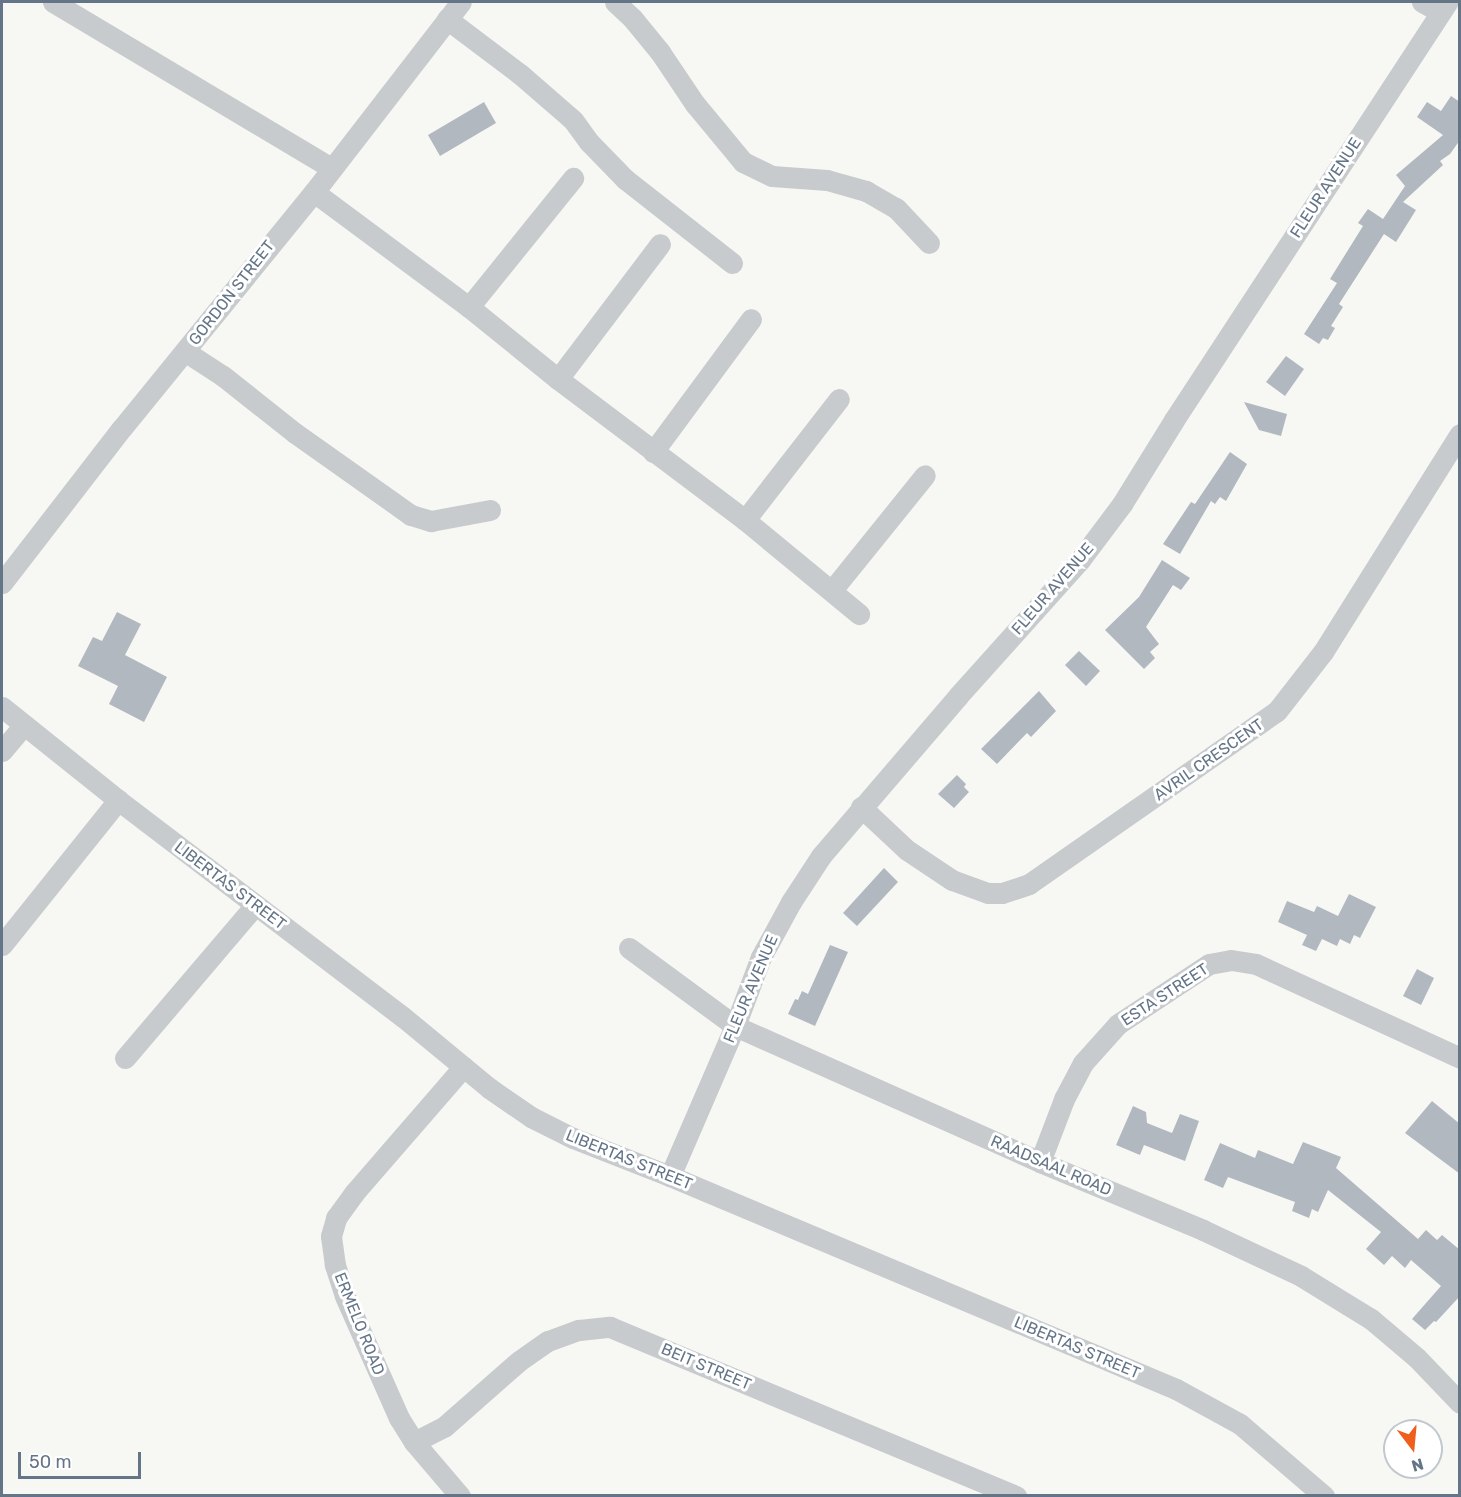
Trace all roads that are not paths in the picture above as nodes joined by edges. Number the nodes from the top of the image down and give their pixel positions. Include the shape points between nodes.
1 (53, 2) edge
2 (460, 2) edge
3 (615, 2) edge
4 (1422, 2) edge
5 (1445, 7) edge
6 (447, 19) junction
7 (332, 168) junction
8 (573, 178) dead end
9 (314, 192) junction
10 (929, 243) dead end
11 (660, 244) dead end
12 (732, 263) dead end
13 (470, 307) junction
14 (751, 319) dead end
15 (186, 352) junction
16 (558, 379) junction
17 (838, 399) dead end
18 (1460, 434) edge
19 (654, 452) junction
20 (925, 475) dead end
21 (490, 510) dead end
22 (745, 520) junction
23 (2, 583) edge
24 (833, 589) junction
25 (859, 614) dead end
26 (2, 706) edge
27 (24, 724) junction
28 (2, 751) edge
29 (118, 800) junction
30 (861, 807) junction
31 (255, 905) junction
32 (2, 945) edge
33 (629, 948) dead end
34 (735, 1026) junction
35 (125, 1058) dead end
36 (1460, 1058) edge
37 (463, 1067) junction
38 (1040, 1162) junction
39 (670, 1176) junction
40 (1460, 1403) edge
41 (414, 1442) junction
42 (460, 1496) edge
43 (1016, 1496) edge
44 (1324, 1496) edge

1 - 7 street
2 - 6 street, GORDON STREET
3 - 10 street via 647,35 695,105 743,162 772,176 827,180 866,191 896,208
4 - 5 street
5 - 30 street, FLEUR AVENUE via 1122,504 1080,561
6 - 7 street, GORDON STREET
6 - 12 street via 573,120 625,179
7 - 9 street, GORDON STREET
8 - 13 street
9 - 13 street
9 - 15 street, GORDON STREET
11 - 16 street
13 - 16 street
14 - 19 street
15 - 21 street via 411,515 431,521
15 - 23 street, GORDON STREET
16 - 19 street
17 - 22 street
18 - 30 street, AVRIL CRESCENT via 1323,652 1277,711 1029,884 988,893 952,880 907,850
19 - 22 street
20 - 24 street
22 - 24 street
24 - 25 street
26 - 27 street, LIBERTAS STREET
27 - 28 street
27 - 29 street, LIBERTAS STREET
29 - 31 street, LIBERTAS STREET
29 - 32 street
30 - 34 street, FLEUR AVENUE via 821,856 791,902 761,957
31 - 35 street
31 - 37 street, LIBERTAS STREET
33 - 34 street, RAADSAAL ROAD
34 - 38 street, RAADSAAL ROAD
34 - 39 street, FLEUR AVENUE
36 - 38 street, ESTA STREET via 1256,964 1231,960 1209,964 1118,1024 1083,1063 1064,1099
37 - 39 street, LIBERTAS STREET via 531,1117
37 - 41 street, ERMELO ROAD via 354,1193 336,1218 331,1236 345,1296 399,1418
38 - 40 street, RAADSAAL ROAD via 1301,1276 1371,1319 1417,1358
39 - 44 street, LIBERTAS STREET via 1176,1389 1240,1424
41 - 42 street, ERMELO ROAD
41 - 43 street, BEIT STREET via 444,1425 548,1341 579,1330 610,1327

